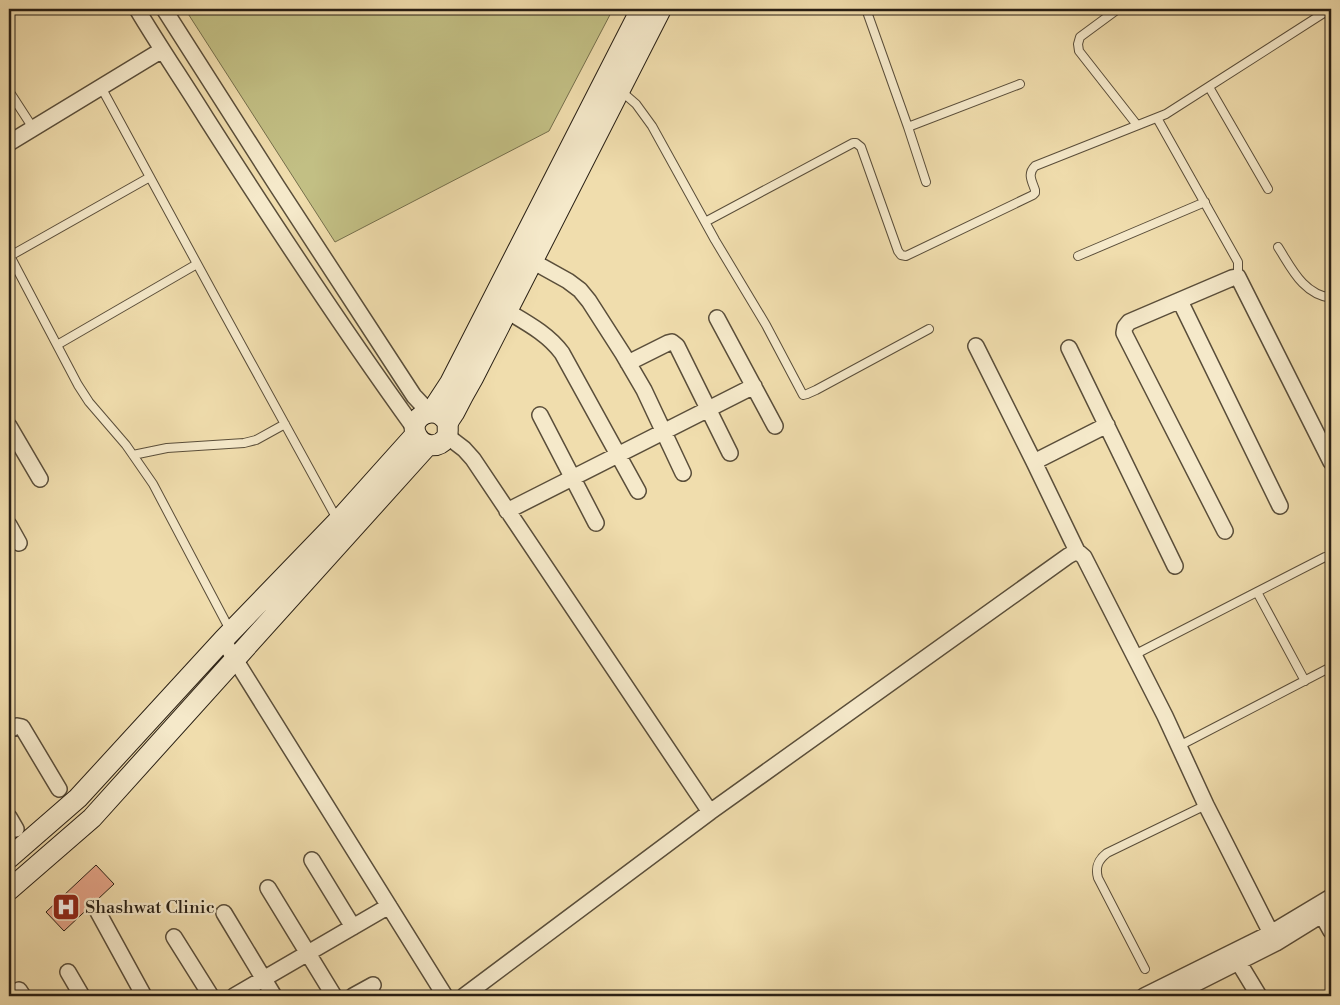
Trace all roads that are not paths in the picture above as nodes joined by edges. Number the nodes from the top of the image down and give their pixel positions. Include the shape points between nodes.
1 (137, 9) edge
2 (164, 9) edge
3 (641, 9) edge
4 (661, 9) edge
5 (866, 9) edge
6 (1118, 9) edge
7 (1329, 10) edge
8 (162, 50) junction
9 (1020, 84) dead end
10 (1208, 86) junction
11 (101, 87) junction
12 (620, 90) junction
13 (9, 92) edge
14 (1157, 118) junction
15 (1137, 125) junction
16 (908, 126) junction
17 (33, 128) junction
18 (9, 142) edge
19 (150, 177) junction
20 (926, 182) dead end
21 (1268, 189) dead end
22 (1204, 202) junction
23 (705, 222) junction
24 (1278, 247) dead end
25 (9, 255) edge
26 (1078, 256) dead end
27 (532, 261) junction
28 (197, 264) junction
29 (1238, 277) junction
30 (1331, 298) edge
31 (1180, 301) junction
32 (507, 311) junction
33 (717, 318) dead end
34 (929, 329) dead end
35 (57, 345) junction
36 (976, 346) dead end
37 (1069, 348) dead end
38 (628, 363) junction
39 (754, 386) junction
40 (709, 409) junction
41 (540, 415) dead end
42 (439, 421) junction
43 (285, 424) junction
44 (1106, 425) junction
45 (9, 426) edge
46 (776, 426) dead end
47 (664, 432) junction
48 (420, 436) junction
49 (730, 453) dead end
50 (133, 455) junction
51 (619, 455) junction
52 (1034, 462) junction
53 (1331, 462) edge
54 (683, 473) dead end
55 (573, 478) junction
56 (40, 480) dead end
57 (638, 491) dead end
58 (1280, 506) dead end
59 (507, 511) junction
60 (338, 520) junction
61 (596, 523) dead end
62 (9, 525) edge
63 (1225, 531) dead end
64 (19, 543) dead end
65 (1076, 552) junction
66 (1325, 557) dead end
67 (1175, 566) dead end
68 (1257, 592) junction
69 (227, 636) junction
70 (1134, 656) junction
71 (236, 659) junction
72 (1331, 667) edge
73 (1306, 681) junction
74 (9, 730) edge
75 (1179, 746) junction
76 (59, 789) dead end
77 (1206, 805) junction
78 (710, 812) junction
79 (9, 858) edge
80 (312, 860) dead end
81 (268, 888) dead end
82 (9, 890) edge
83 (1331, 897) edge
84 (389, 906) junction
85 (98, 912) dead end
86 (1326, 912) edge
87 (224, 913) dead end
88 (354, 926) junction
89 (1331, 931) edge
90 (174, 937) dead end
91 (1274, 938) junction
92 (307, 954) junction
93 (1238, 963) junction
94 (1145, 969) dead end
95 (68, 972) dead end
96 (263, 979) junction
97 (373, 985) dead end
98 (82, 996) edge
99 (144, 996) edge
100 (211, 996) edge
101 (234, 996) edge
102 (274, 996) edge
103 (334, 996) edge
104 (353, 996) edge
105 (445, 996) edge
106 (464, 996) edge
107 (1144, 996) edge
108 (1172, 996) edge
109 (1259, 996) edge

1 - 8 street
2 - 42 street via 408,388
3 - 42 main road via 450,383
4 - 12 main road
5 - 16 lane
6 - 15 lane via 1080,37 1079,51
7 - 10 lane
8 - 11 street
8 - 48 street via 259,201
9 - 16 lane
10 - 14 lane
10 - 21 lane
11 - 17 street
11 - 19 lane
12 - 23 lane via 636,104 652,126
12 - 27 main road
13 - 17 lane
14 - 15 lane
14 - 22 lane
15 - 23 lane via 1035,166 1030,174 1035,190 1033,195 906,256 898,252 856,143
16 - 20 lane
17 - 18 street
19 - 25 lane
19 - 28 lane
22 - 26 lane
22 - 29 lane via 1238,262
23 - 34 lane via 803,395
24 - 30 lane via 1310,291
25 - 35 lane
27 - 32 main road
27 - 38 street via 580,290
28 - 35 lane
28 - 43 lane
29 - 31 street
29 - 53 street
31 - 58 street
31 - 63 street via 1129,322 1124,333
32 - 42 main road
32 - 51 street via 555,343
33 - 39 street
35 - 50 lane via 89,402
36 - 52 street
37 - 44 street
38 - 40 street via 674,343
38 - 47 street
39 - 40 street
39 - 46 street
40 - 47 street
40 - 49 street
41 - 55 street
42 - 48 main road via 421,416 416,421
42 - 48 main road via 441,443 436,445
42 - 59 street via 473,459
43 - 50 lane via 244,443 167,448
43 - 60 lane
44 - 52 street
44 - 67 street
45 - 56 street
47 - 51 street
47 - 54 street
48 - 60 main road
48 - 71 main road
50 - 69 lane via 153,484
51 - 55 street
51 - 57 street
52 - 65 street
55 - 59 street
55 - 61 street
59 - 78 street
60 - 69 main road
62 - 64 street
65 - 70 street via 1084,557
65 - 78 street
66 - 68 lane
68 - 70 lane
68 - 73 lane
69 - 71 street
69 - 79 main road via 78,798
70 - 75 street
71 - 82 main road via 92,818
71 - 84 street
72 - 73 lane
73 - 75 lane
74 - 76 street via 22,727
75 - 77 street
77 - 91 street
77 - 94 lane via 1107,853 1097,864 1098,878
78 - 106 street
80 - 88 street
81 - 92 street
83 - 91 street
84 - 88 street
84 - 105 street
85 - 99 street
86 - 89 street
86 - 91 street
87 - 96 street
88 - 92 street
90 - 100 street
91 - 93 street
91 - 107 street
92 - 96 street
92 - 103 street
93 - 108 street
93 - 109 street
95 - 98 street
96 - 101 street
96 - 102 street
97 - 104 street

